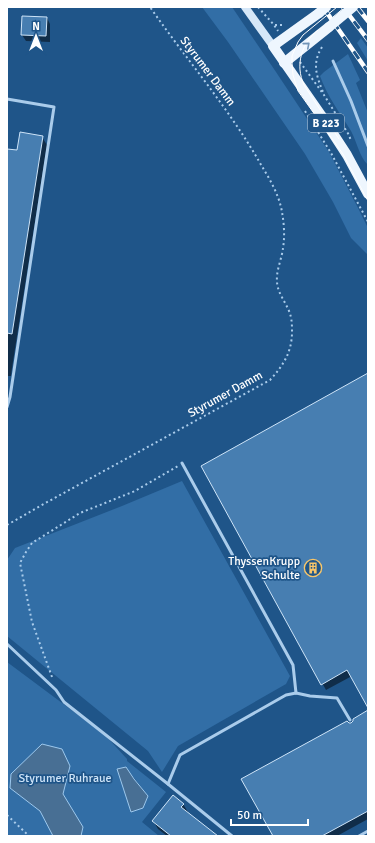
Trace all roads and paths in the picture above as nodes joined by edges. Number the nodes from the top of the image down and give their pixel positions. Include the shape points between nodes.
1 (150, 7) edge
2 (245, 7) edge
3 (258, 7) edge
4 (353, 7) edge
5 (323, 10) edge
6 (274, 25) dead end
7 (324, 42) dead end
8 (279, 55) junction
9 (333, 61) dead end
10 (324, 95) dead end
11 (7, 98) edge
12 (302, 106) dead end
13 (368, 146) edge
14 (368, 194) edge
15 (368, 222) edge
16 (7, 407) edge
17 (182, 463) joint
18 (7, 525) edge
19 (7, 644) edge
20 (56, 690) junction
21 (296, 693) junction
22 (350, 720) dead end
23 (168, 784) junction
24 (7, 815) edge
25 (368, 831) edge
26 (29, 836) edge
27 (232, 836) edge
28 (359, 836) edge

1 - 18 path, Styrumer Damm via 233,119 280,201 283,247 276,280 279,292 290,311 291,349 279,371 270,380
2 - 8 main road
3 - 6 path
8 -> 4 main road, bridge via 329,27
5 - 8 main road
7 - 10 path via 318,52 315,66
8 - 14 main road, B 223 via 347,155
9 - 13 lane
11 - 16 lane via 54,107
12 - 15 path
17 - 20 path via 135,491 80,513 32,543 26,552 20,563 32,622
17 - 21 lane via 293,665
19 - 20 lane
20 - 23 lane via 64,702
21 - 22 lane via 337,698
21 - 23 lane via 286,695 180,755
23 - 27 lane
24 - 26 path
25 - 28 lane

